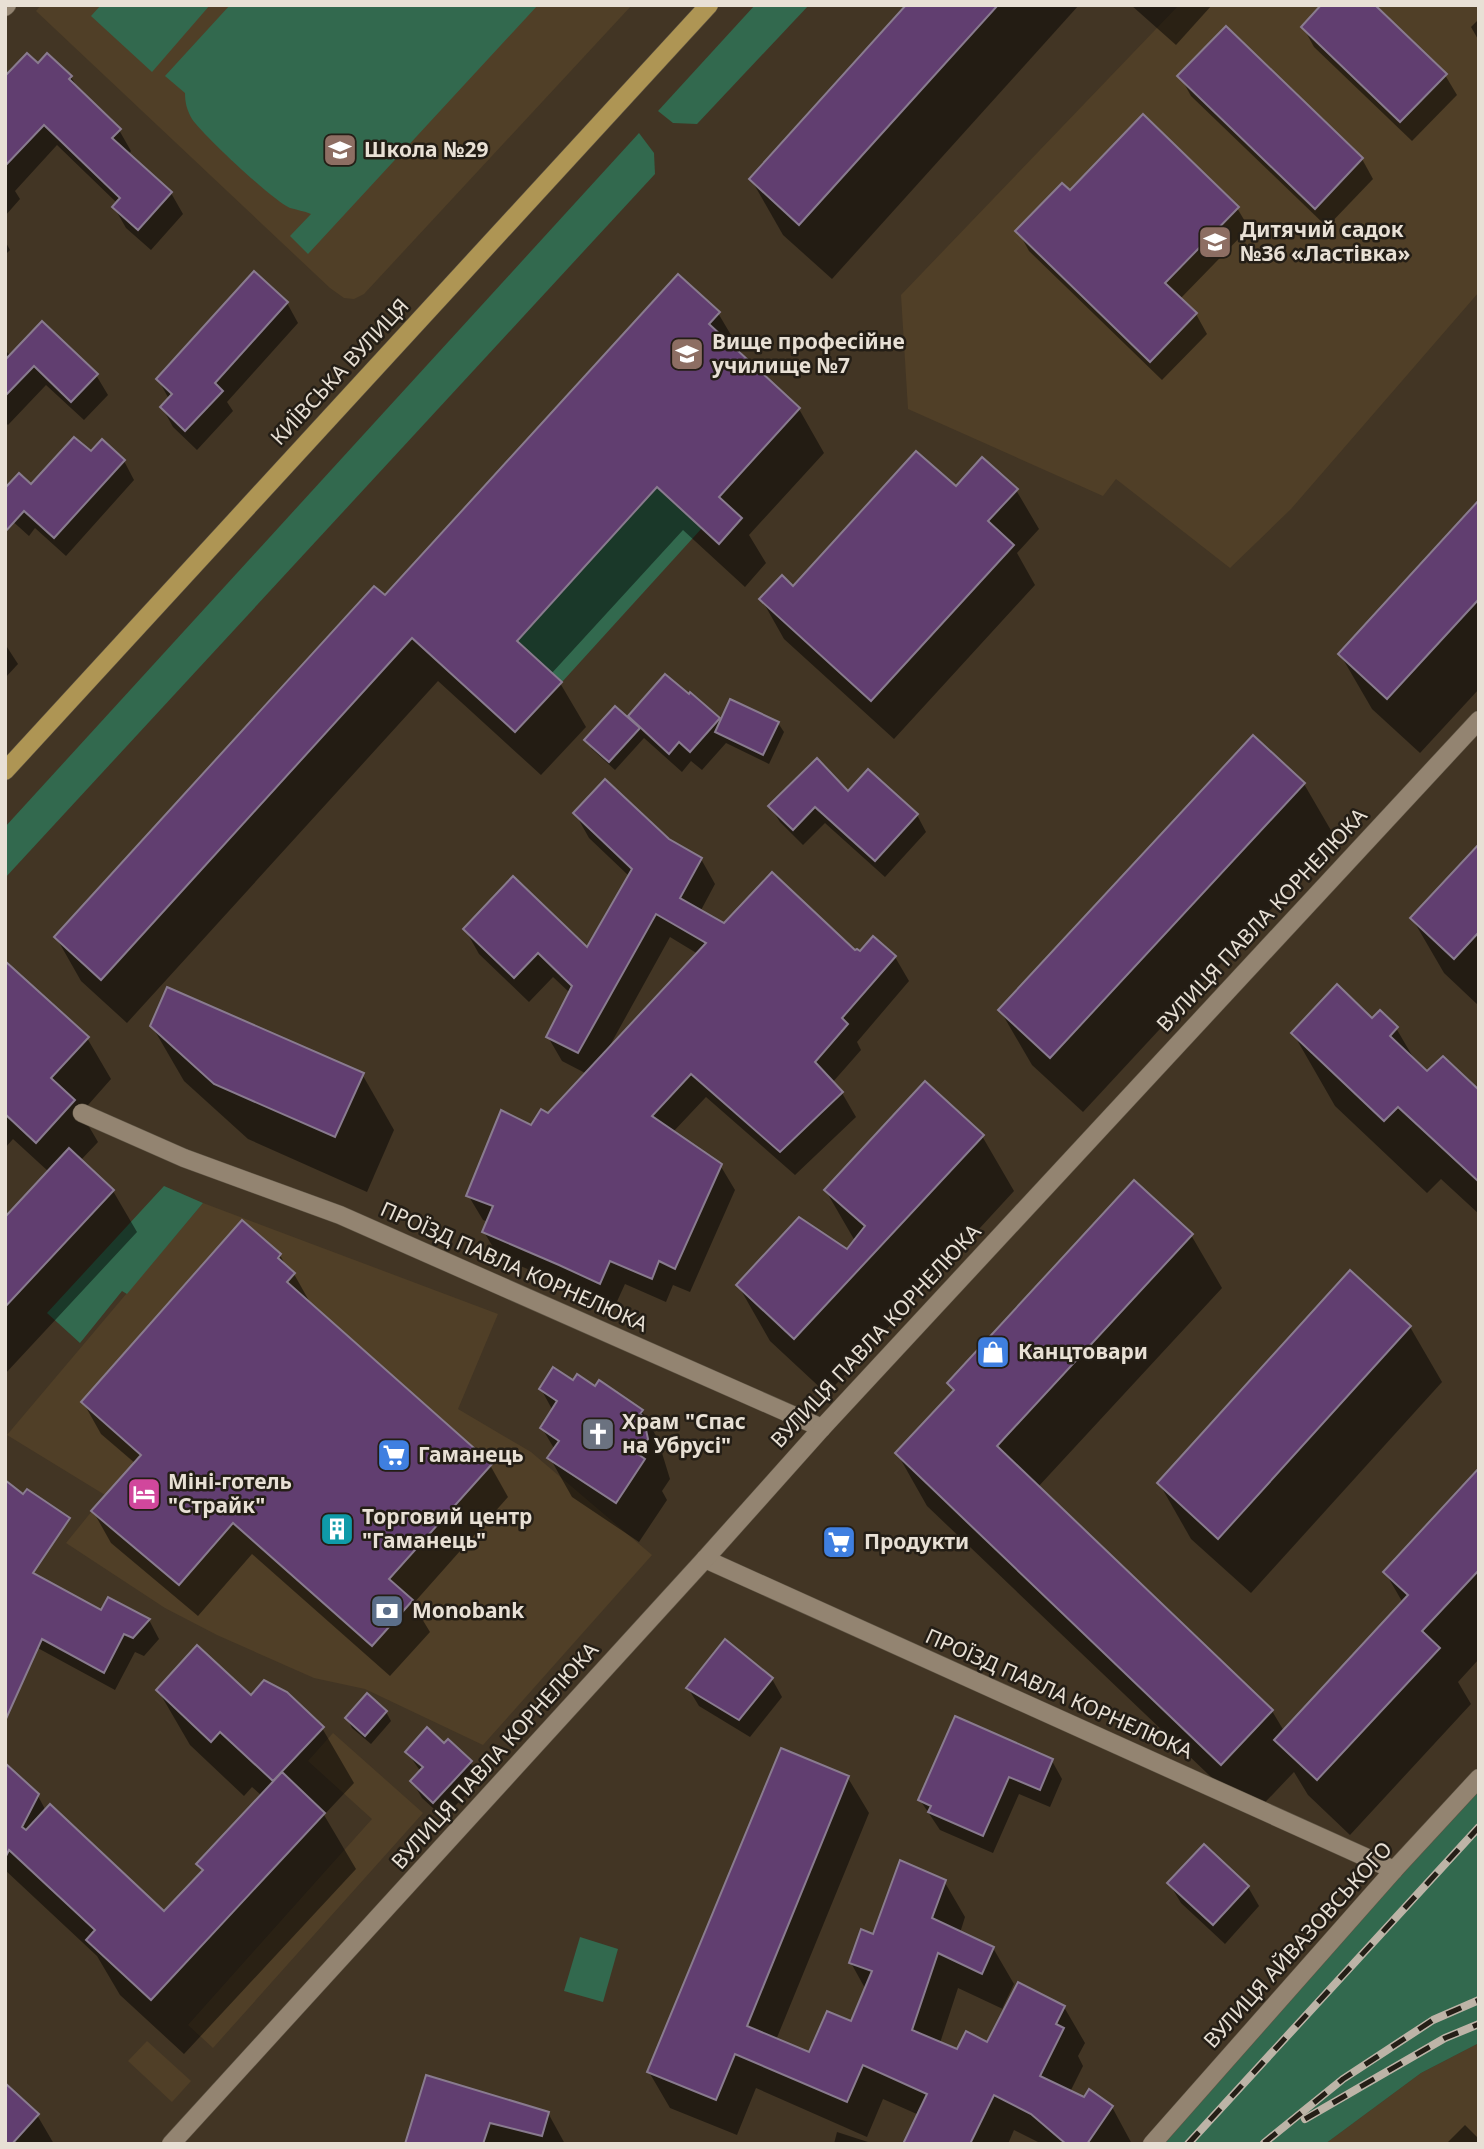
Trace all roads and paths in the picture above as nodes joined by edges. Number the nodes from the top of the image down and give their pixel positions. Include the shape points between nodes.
1 (709, 5) edge
2 (1479, 720) edge
3 (5, 771) edge
4 (82, 1113) dead end
5 (822, 1428) junction
6 (705, 1559) junction
7 (1479, 1778) edge
8 (1394, 1870) junction
9 (171, 2144) edge
10 (1152, 2144) edge

1 - 3 main road, КИЇВСЬКА ВУЛИЦЯ
2 - 5 street, ВУЛИЦЯ ПАВЛА КОРНЕЛЮКА
4 - 5 street, ПРОЇЗД ПАВЛА КОРНЕЛЮКА via 184,1158 340,1215
5 - 6 street, ВУЛИЦЯ ПАВЛА КОРНЕЛЮКА
6 - 8 street, ПРОЇЗД ПАВЛА КОРНЕЛЮКА
6 - 9 street, ВУЛИЦЯ ПАВЛА КОРНЕЛЮКА
7 - 8 street, ВУЛИЦЯ АЙВАЗОВСЬКОГО
8 - 10 street, ВУЛИЦЯ АЙВАЗОВСЬКОГО

